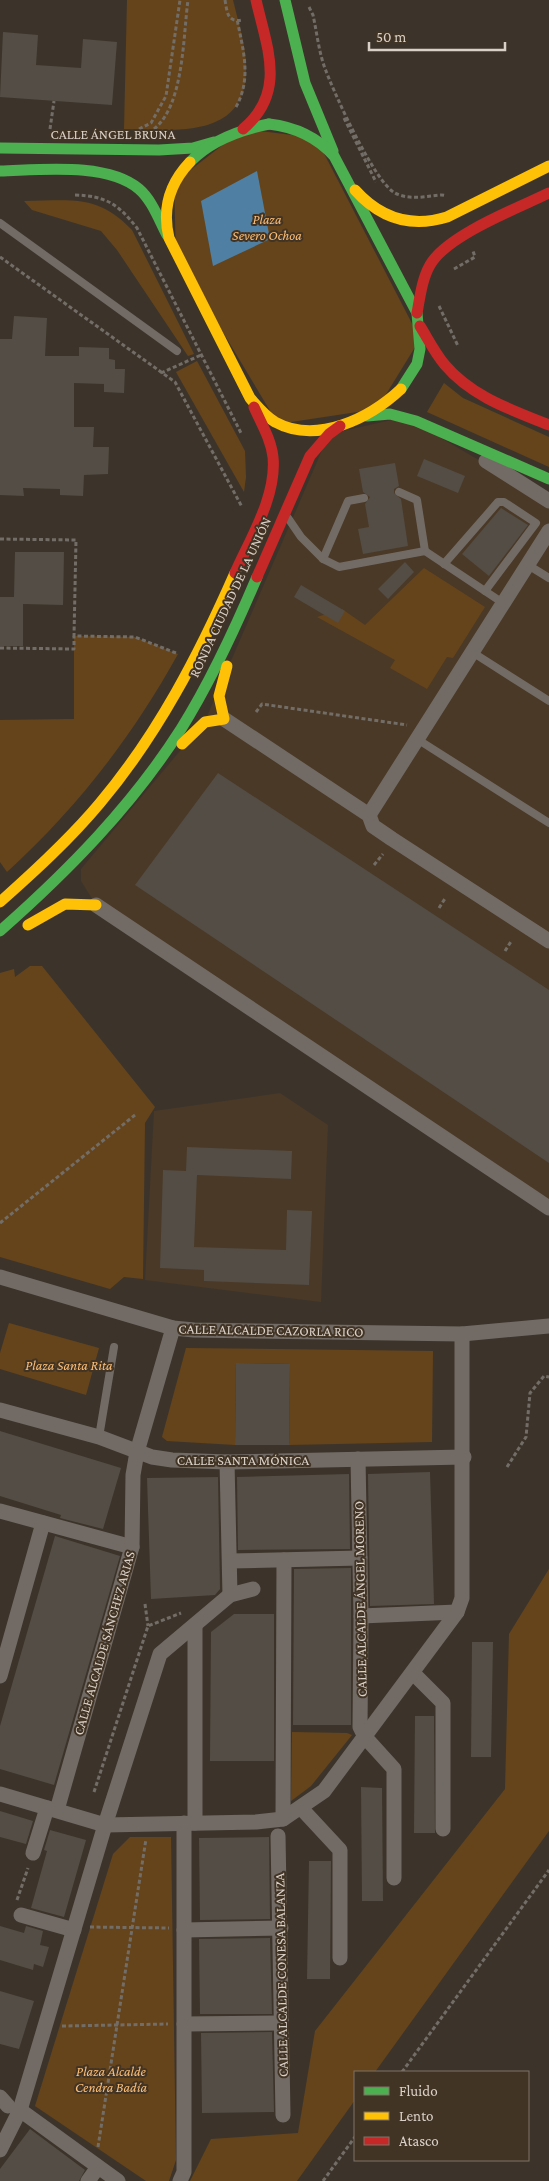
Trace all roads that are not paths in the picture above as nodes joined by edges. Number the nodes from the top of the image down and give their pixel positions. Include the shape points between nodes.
1 (256, 0) edge
2 (286, 5) edge
3 (243, 129) junction
4 (224, 139) junction
5 (0, 148) edge
6 (549, 166) edge
7 (342, 168) junction
8 (0, 171) edge
9 (350, 182) junction
10 (549, 193) edge
11 (0, 223) edge
12 (170, 241) junction
13 (417, 314) junction
14 (420, 326) junction
15 (177, 352) dead end
16 (250, 398) junction
17 (354, 420) junction
18 (340, 426) junction
19 (549, 426) edge
20 (432, 427) junction
21 (549, 479) edge
22 (399, 492) dead end
23 (364, 498) dead end
24 (549, 500) edge
25 (285, 513) junction
26 (549, 531) edge
27 (425, 551) junction
28 (323, 559) junction
29 (444, 564) junction
30 (528, 564) junction
31 (549, 578) edge
32 (485, 591) junction
33 (503, 603) junction
34 (244, 609) junction
35 (472, 652) junction
36 (549, 701) edge
37 (224, 719) junction
38 (415, 732) junction
39 (136, 794) junction
40 (370, 815) junction
41 (549, 824) edge
42 (87, 850) junction
43 (81, 868) dead end
44 (86, 892) dead end
45 (0, 902) edge
46 (96, 905) junction
47 (0, 931) edge
48 (0, 940) edge
49 (549, 941) edge
50 (549, 1208) edge
51 (0, 1278) edge
52 (549, 1316) edge
53 (542, 1327) edge
54 (173, 1328) junction
55 (462, 1334) junction
56 (114, 1347) dead end
57 (0, 1410) edge
58 (99, 1437) junction
59 (137, 1452) junction
60 (464, 1457) junction
61 (358, 1459) junction
62 (227, 1462) junction
63 (0, 1511) edge
64 (43, 1523) junction
65 (132, 1547) junction
66 (360, 1558) junction
67 (284, 1560) junction
68 (230, 1561) junction
69 (253, 1588) dead end
70 (230, 1595) junction
71 (457, 1612) junction
72 (361, 1616) junction
73 (195, 1626) junction
74 (413, 1673) junction
75 (0, 1675) edge
76 (365, 1737) junction
77 (0, 1794) edge
78 (301, 1808) junction
79 (52, 1809) junction
80 (283, 1819) junction
81 (189, 1823) junction
82 (106, 1825) junction
83 (443, 1829) dead end
84 (278, 1836) dead end
85 (33, 1853) road end
86 (394, 1878) dead end
87 (18, 1910) road end
88 (80, 1928) junction
89 (281, 1928) junction
90 (184, 1930) junction
91 (340, 1958) dead end
92 (281, 2023) junction
93 (184, 2024) junction
94 (9, 2105) edge
95 (284, 2115) dead end
96 (0, 2150) edge
97 (94, 2164) junction
98 (88, 2181) edge
99 (118, 2181) edge
100 (180, 2181) edge

1 - 3 main road via 269,64 270,87 268,101 261,114
2 - 7 main road via 305,83
3 - 4 main road
3 - 7 main road via 269,124 296,128 326,145
4 - 5 main road, CALLE ÁNGEL BRUNA via 193,148 166,150
4 - 12 main road via 204,148 191,159 174,183 167,212
6 - 9 main road via 431,222 401,220 378,211 358,194
7 - 9 main road
8 - 12 main road via 98,172 127,181 149,201
9 - 13 main road
10 - 13 main road via 447,246 430,264
11 - 15 lane
12 - 16 main road
13 - 14 main road
14 - 17 main road via 418,353 408,382 386,404
14 - 19 main road via 445,365 465,384
16 - 18 main road via 267,418 290,428 310,431
16 - 45 main road, RONDA CIUDAD DE LA UNIÓN via 270,444 272,480 249,542 203,643 159,722 112,789 58,848
17 - 18 main road
17 - 20 main road via 390,414
18 - 25 main road, RONDA CIUDAD DE LA UNIÓN via 310,456
20 - 21 main road
20 - 24 street
22 - 27 lane via 416,500
23 - 28 lane via 348,501
25 - 28 lane via 301,537
25 - 34 main road, RONDA CIUDAD DE LA UNIÓN
26 - 30 street
27 - 28 lane via 340,567
27 - 29 lane
29 - 32 lane
29 - 32 lane via 498,502 504,502 536,524
30 - 31 lane
30 - 33 street
32 - 33 lane
33 - 35 street
34 - 37 main road via 219,696
34 - 39 main road, RONDA CIUDAD DE LA UNIÓN via 194,708
35 - 36 lane
35 - 38 street
37 - 39 main road via 213,718 200,725
37 - 40 street
38 - 40 street
38 - 41 lane
39 - 42 main road, RONDA CIUDAD DE LA UNIÓN
40 - 49 street via 373,826
42 - 43 main road
42 - 47 main road, RONDA CIUDAD DE LA UNIÓN
44 - 46 main road
46 - 48 main road via 79,902 59,904
46 - 50 street
51 - 54 street, CALLE ALCALDE CAZORLA RICO
52 - 53 street
53 - 55 street, CALLE ALCALDE CAZORLA RICO
54 - 55 street, CALLE ALCALDE CAZORLA RICO
54 - 59 street, CALLE ALCALDE SÁNCHEZ ARIAS
55 - 60 street
56 - 58 lane
57 - 58 street, CALLE SANTA MÓNICA
58 - 59 street, CALLE SANTA MÓNICA
59 - 62 street, CALLE SANTA MÓNICA via 172,1460
59 - 65 street, CALLE ALCALDE SÁNCHEZ ARIAS via 133,1474
60 - 61 street, CALLE SANTA MÓNICA
60 - 71 street via 462,1598
61 - 62 street, CALLE SANTA MÓNICA
61 - 66 street, CALLE ALCALDE ÁNGEL MORENO
62 - 68 street
63 - 64 street
64 - 65 street
64 - 75 street
65 - 79 street, CALLE ALCALDE SÁNCHEZ ARIAS
66 - 67 street
66 - 72 street, CALLE ALCALDE ÁNGEL MORENO
67 - 68 street
67 - 80 street
68 - 70 street
69 - 70 street
70 - 73 street
71 - 72 street
71 - 74 street
72 - 76 street, CALLE ALCALDE ÁNGEL MORENO via 360,1727
73 - 81 street
73 - 82 street via 160,1654
74 - 76 street
74 - 83 street via 443,1703
76 - 78 street via 324,1791
76 - 86 street via 394,1769
77 - 79 street
78 - 80 street
78 - 91 street via 340,1850
79 - 82 street
79 - 85 street, CALLE ALCALDE SÁNCHEZ ARIAS
80 - 81 street
81 - 82 street
81 - 90 street
82 - 88 street
84 - 89 street, CALLE ALCALDE CONESA BALANZA
87 - 88 street
88 - 94 street
89 - 90 street
89 - 92 street, CALLE ALCALDE CONESA BALANZA
90 - 93 street
92 - 93 street
92 - 95 street, CALLE ALCALDE CONESA BALANZA
93 - 100 street via 184,2172
94 - 96 street
94 - 97 street
97 - 98 street
97 - 99 street

